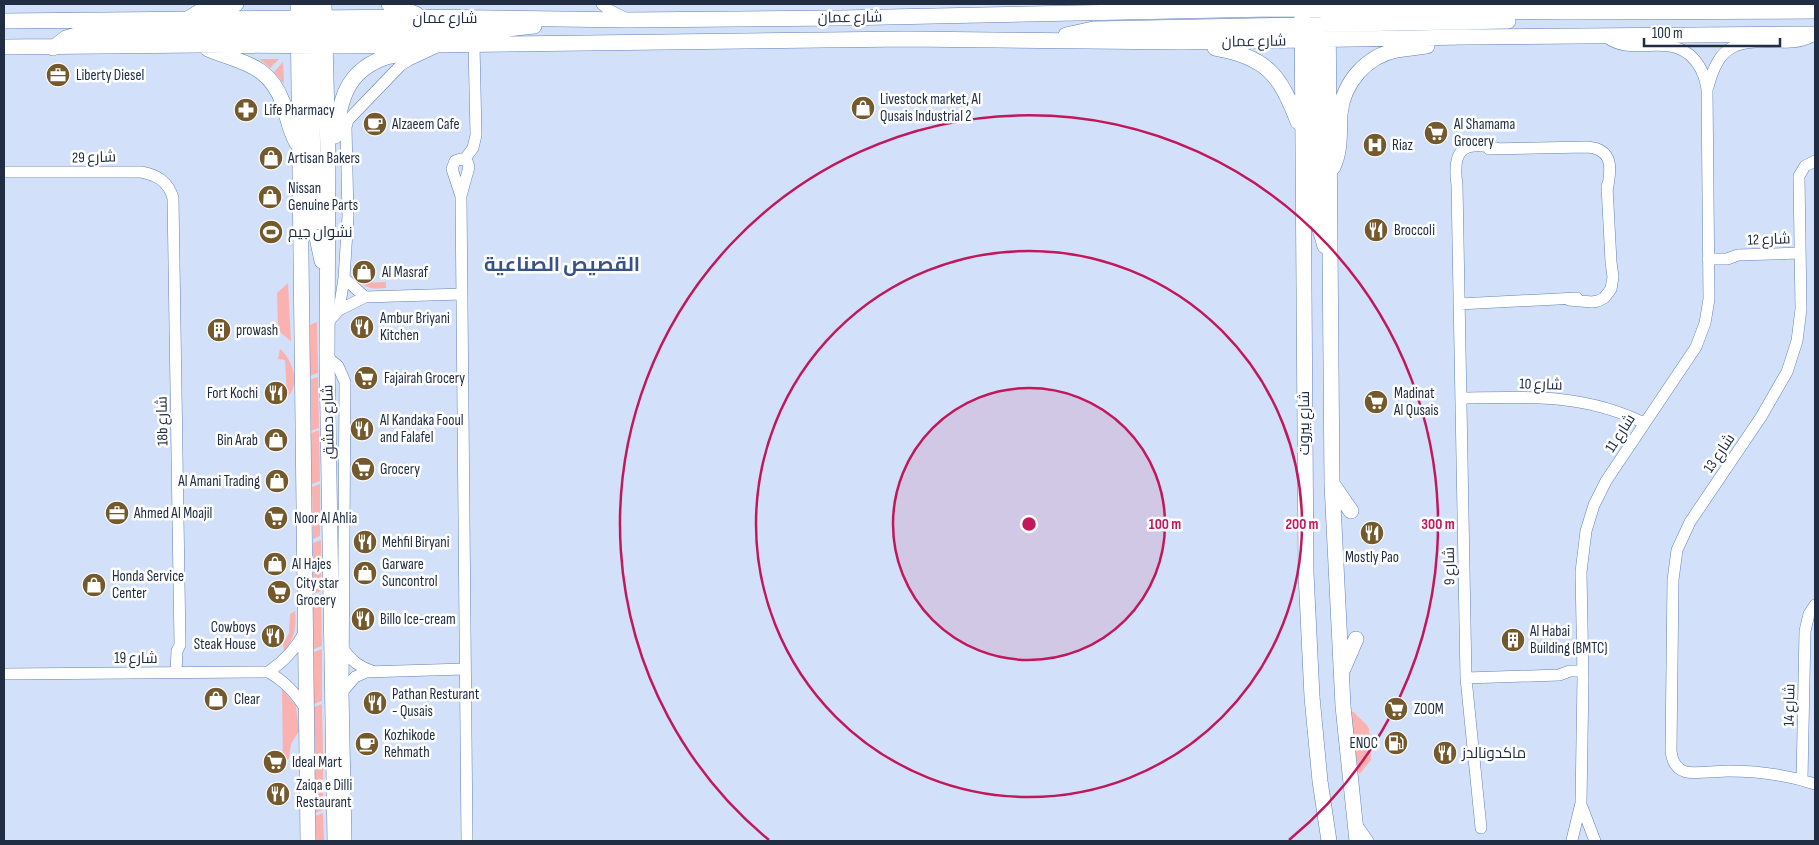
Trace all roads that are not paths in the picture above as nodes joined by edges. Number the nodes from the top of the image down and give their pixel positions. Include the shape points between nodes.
1 (208, 4) edge
2 (236, 4) edge
3 (389, 4) edge
4 (602, 4) edge
5 (1199, 4) edge
6 (1455, 4) edge
7 (1315, 6) edge
8 (1469, 11) junction
9 (1815, 11) edge
10 (1173, 12) junction
11 (1568, 12) junction
12 (421, 17) junction
13 (192, 19) junction
14 (557, 20) junction
15 (628, 20) junction
16 (4, 21) edge
17 (311, 25) edge
18 (1315, 32) junction
19 (1815, 34) edge
20 (1605, 36) junction
21 (1451, 37) junction
22 (1050, 41) junction
23 (1182, 42) junction
24 (422, 44) junction
25 (443, 44) junction
26 (474, 44) junction
27 (200, 45) junction
28 (4, 48) edge
29 (53, 48) junction
30 (1708, 88) junction
31 (1302, 132) junction
32 (300, 146) junction
33 (328, 154) junction
34 (1815, 161) edge
35 (1815, 168) edge
36 (4, 172) edge
37 (1328, 175) junction
38 (1800, 195) junction
39 (173, 198) joint
40 (1800, 253) junction
41 (1329, 255) junction
42 (1708, 255) junction
43 (327, 274) junction
44 (344, 278) junction
45 (462, 294) junction
46 (365, 297) junction
47 (1459, 304) junction
48 (339, 310) junction
49 (328, 322) junction
50 (327, 357) junction
51 (1461, 398) junction
52 (1641, 427) junction
53 (1332, 484) junction
54 (1351, 511) dead end
55 (1815, 597) edge
56 (1815, 605) edge
57 (305, 631) junction
58 (1805, 631) junction
59 (1356, 639) dead end
60 (344, 650) junction
61 (464, 670) junction
62 (372, 671) junction
63 (179, 672) junction
64 (268, 672) junction
65 (1341, 673) junction
66 (4, 674) edge
67 (1583, 674) junction
68 (1466, 678) junction
69 (343, 691) junction
70 (306, 710) junction
71 (1802, 780) junction
72 (1815, 784) edge
73 (1581, 803) junction
74 (1355, 822) junction
75 (1480, 828) dead end
76 (308, 841) edge
77 (335, 841) edge
78 (346, 841) edge
79 (467, 841) edge
80 (1328, 841) edge
81 (1357, 841) edge
82 (1368, 841) edge
83 (1572, 841) edge
84 (1595, 841) edge

1 - 13 street
2 - 13 main road
3 - 12 main road
4 - 15 street
5 - 10 main road
6 - 8 main road
7 - 8 main road, شارع عمان
7 - 10 main road, شارع عمان
7 - 18 main road
8 - 11 main road, شارع عمان
9 - 11 main road, شارع عمان
10 - 15 main road, شارع عمان
11 - 18 main road via 1542,20
12 - 14 main road, شارع عمان
12 - 17 main road, شارع عمان
13 - 16 main road, شارع عمان
13 - 17 main road, شارع عمان
14 - 15 main road, شارع عمان
14 - 17 main road via 499,30
17 - 24 main road, شارع عمان
17 - 27 main road, شارع عمان
17 - 29 main road via 80,34 66,38
17 - 32 main road, شارع دمشق
17 - 33 main road, شارع دمشق
17 - 43 main road via 314,223 318,249
18 - 21 main road, شارع عمان
18 - 22 main road via 1093,30
18 - 23 main road, شارع عمان
18 - 31 main road, شارع بيروت
18 - 37 main road, شارع بيروت
18 - 41 main road via 1317,219
19 - 20 main road, شارع عمان
19 - 30 street, شارع 11 via 1797,42 1752,41 1737,45 1717,61
20 - 21 main road, شارع عمان
20 - 30 street, شارع 11 via 1625,46 1668,44 1685,51 1698,63
21 - 37 main road via 1432,45 1388,52 1360,70 1344,95 1338,154
22 - 23 main road, شارع عمان
22 - 26 main road, شارع عمان via 907,38
23 - 31 main road via 1236,52 1262,64 1285,90
24 - 25 main road, شارع عمان
24 - 33 main road via 379,60 358,74 343,96 334,142
25 - 26 main road, شارع عمان
25 - 44 street via 401,65 348,120
26 - 45 street via 476,135 473,148 464,160 455,161 452,166 461,196
27 - 29 main road, شارع عمان
27 - 32 main road via 246,62 267,75 280,95 289,126
28 - 29 main road, شارع عمان
30 - 42 street, شارع 11
31 - 80 main road, شارع بيروت via 1306,573 1312,698
32 - 57 main road, شارع دمشق
33 - 43 main road, شارع دمشق
34 - 38 street, شارع 13 via 1801,170 1798,182
35 - 38 street, شارع 13 via 1804,179
36 - 39 street, شارع 29 via 141,172 164,181
37 - 41 main road, شارع بيروت
38 - 40 street, شارع 13
39 - 63 street, 18b شارع
40 - 42 street, شارع 12 via 1731,258
40 - 71 street, شارع 13 via 1801,309 1787,372 1761,417 1690,522 1677,550 1673,580 1673,731 1680,759 1692,767 1707,771 1759,772
41 - 53 main road, شارع بيروت
42 - 52 street, شارع 11 via 1708,311 1701,336
43 - 49 main road, شارع دمشق
44 - 46 street
44 - 48 street
45 - 46 street
45 - 61 street
46 - 48 street
47 - 47 street, شارع 9 via 1455,164 1460,153 1476,145 1599,149 1607,157 1611,169 1607,191 1613,283 1608,294 1592,302
47 - 51 street, شارع 9
48 - 49 street
49 - 50 main road, شارع دمشق
50 - 60 street via 338,366 345,382
50 - 77 main road, شارع دمشق
51 - 52 street, شارع 10 via 1561,398 1590,403 1618,413
51 - 68 street, شارع 9
52 - 67 street, شارع 11 via 1600,493 1586,531 1581,572
53 - 54 main road
53 - 65 main road, شارع بيروت
55 - 58 street, شارع 14 via 1808,601 1803,612
56 - 58 street, شارع 14 via 1808,614
57 - 64 street via 294,650
57 - 70 main road, شارع دمشق
58 - 71 street, شارع 14
59 - 65 main road
60 - 62 street via 359,666
60 - 69 street
61 - 62 street
61 - 79 street
62 - 69 street via 355,677
63 - 64 street, شارع 19
63 - 66 street, شارع 19
64 - 70 street via 286,684
65 - 74 main road, شارع بيروت
67 - 68 street via 1566,678 1558,675
67 - 73 street, شارع 11
68 - 75 street, شارع 9
69 - 78 street
70 - 76 main road, شارع دمشق
71 - 72 street, شارع 13
73 - 83 street, شارع 11
73 - 84 street, شارع 11
74 - 81 main road, شارع بيروت
74 - 82 street
83 - 84 street via 1584,837

